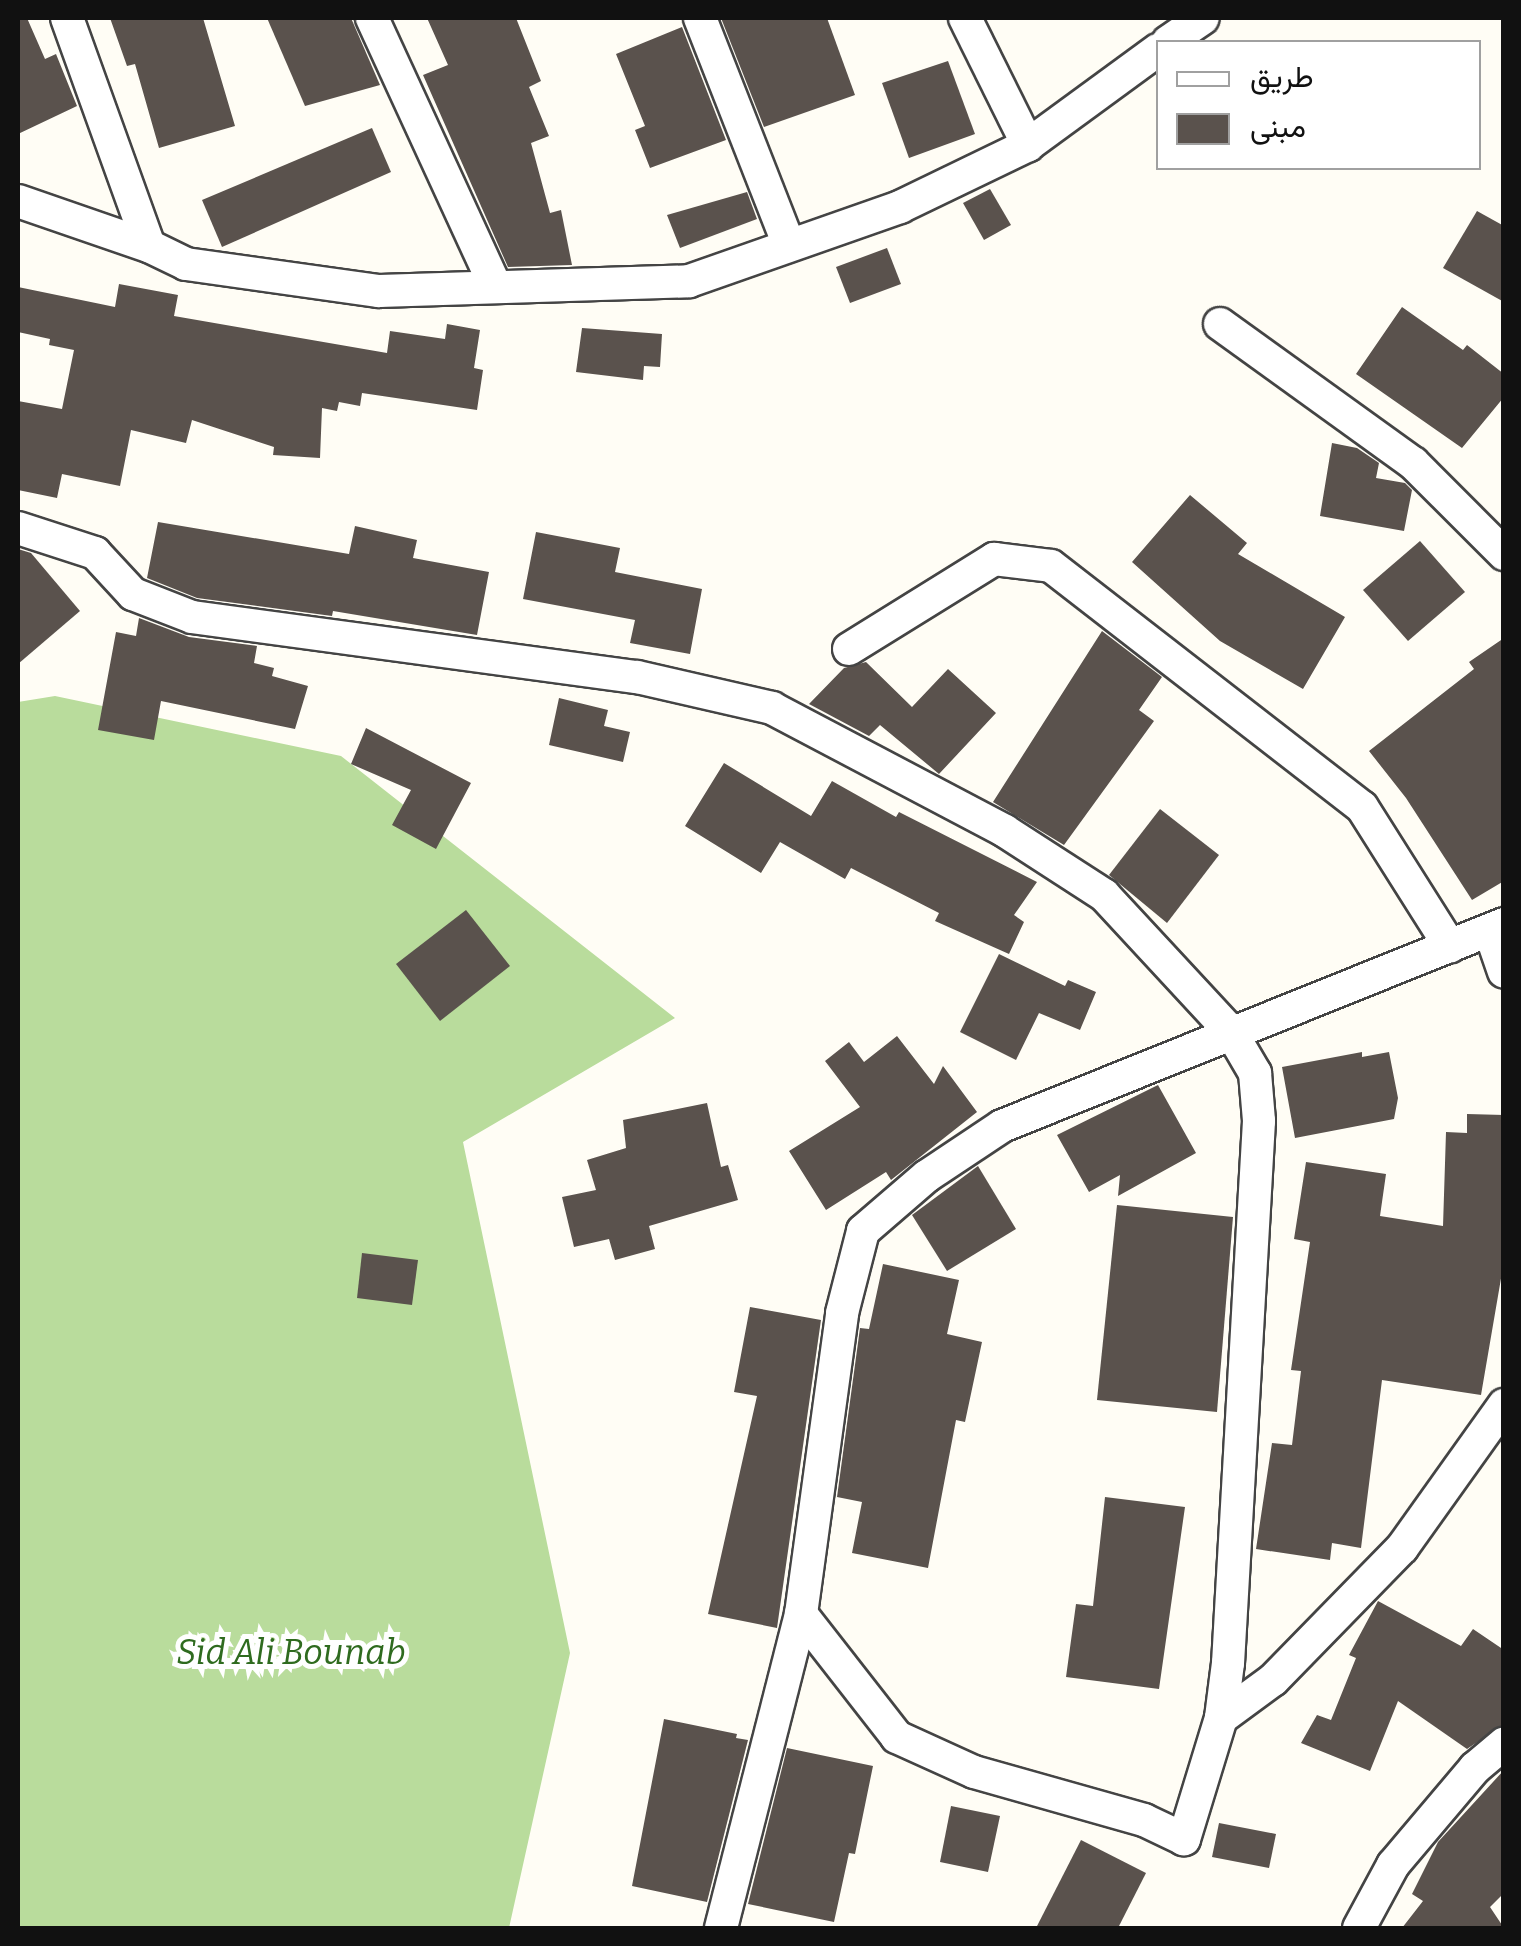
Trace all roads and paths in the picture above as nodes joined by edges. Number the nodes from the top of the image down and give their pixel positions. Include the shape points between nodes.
1 (68, 18) edge
2 (372, 18) edge
3 (700, 18) edge
4 (966, 18) edge
5 (1203, 18) edge
6 (1171, 40) edge
7 (1156, 51) edge
8 (1028, 145) junction
9 (18, 201) edge
10 (790, 244) junction
11 (149, 246) junction
12 (495, 286) junction
13 (1220, 324) dead end
14 (18, 528) edge
15 (1504, 554) edge
16 (848, 649) dead end
17 (1497, 928) edge
18 (1450, 946) junction
19 (1504, 972) edge
20 (1231, 1032) junction
21 (1504, 1405) edge
22 (801, 1614) junction
23 (1221, 1718) junction
24 (1504, 1744) edge
25 (721, 1928) edge
26 (1359, 1928) edge

1 - 11 street
2 - 12 street
3 - 10 street
4 - 8 street
5 - 6 street
7 - 8 street
8 - 10 street via 900,207
9 - 11 street
10 - 12 street via 690,280
11 - 12 street via 186,264 379,291
13 - 15 street via 1413,463
14 - 20 street via 95,553 133,594 192,617 637,676 772,708 1005,832 1104,896
16 - 18 street via 994,559 1050,566 1362,807
17 - 18 street
17 - 19 street
18 - 20 street
20 - 22 street via 1002,1126 862,1231 842,1313
20 - 23 street via 1255,1072 1259,1121
21 - 23 street via 1402,1548 1273,1680
22 - 23 street via 896,1737 974,1772 1144,1820 1184,1839
22 - 25 street
24 - 26 street via 1393,1865

